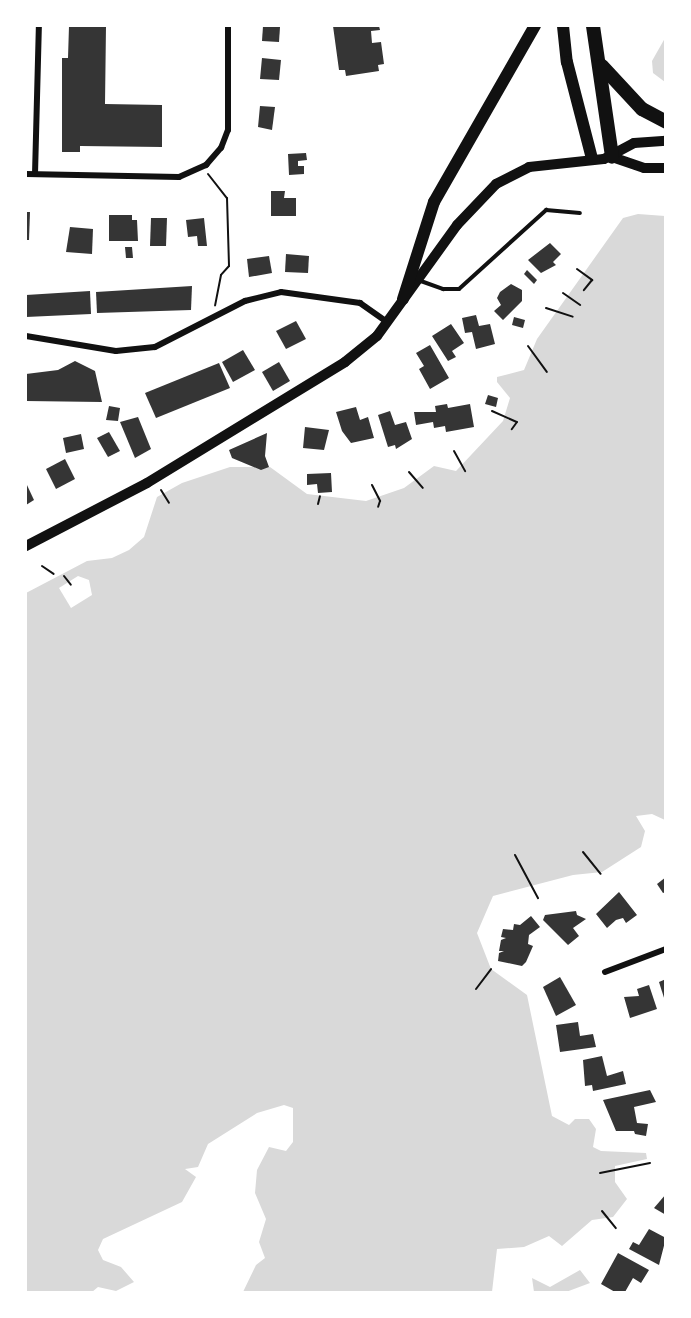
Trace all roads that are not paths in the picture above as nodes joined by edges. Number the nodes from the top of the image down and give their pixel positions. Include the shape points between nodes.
1 (39, 26) edge
2 (228, 26) edge
3 (535, 26) edge
4 (563, 26) edge
5 (593, 26) edge
6 (602, 66) junction
7 (666, 122) edge
8 (666, 141) edge
9 (612, 157) junction
10 (592, 159) junction
11 (666, 168) edge
12 (26, 174) edge
13 (35, 174) junction
14 (580, 213) dead end
15 (417, 279) junction
16 (403, 299) junction
17 (388, 323) junction
18 (26, 336) edge
19 (26, 546) edge
20 (666, 949) edge
21 (605, 972) dead end

1 - 13 street
2 - 13 street via 228,130 212,160 202,168 179,177
3 - 16 main road via 434,202
4 - 10 main road via 567,62
5 - 6 highway
6 - 7 highway via 642,109
6 - 9 highway
8 - 9 main road via 634,143
9 - 10 main road
9 - 11 main road via 644,168
10 - 15 main road via 529,167 496,184 457,225
12 - 13 street
14 - 15 lane via 546,210 459,289 443,289
15 - 16 main road
16 - 17 main road
17 - 18 street via 360,303 281,292 245,301 178,338 133,350
17 - 19 main road via 361,349 305,389 147,483
20 - 21 street

